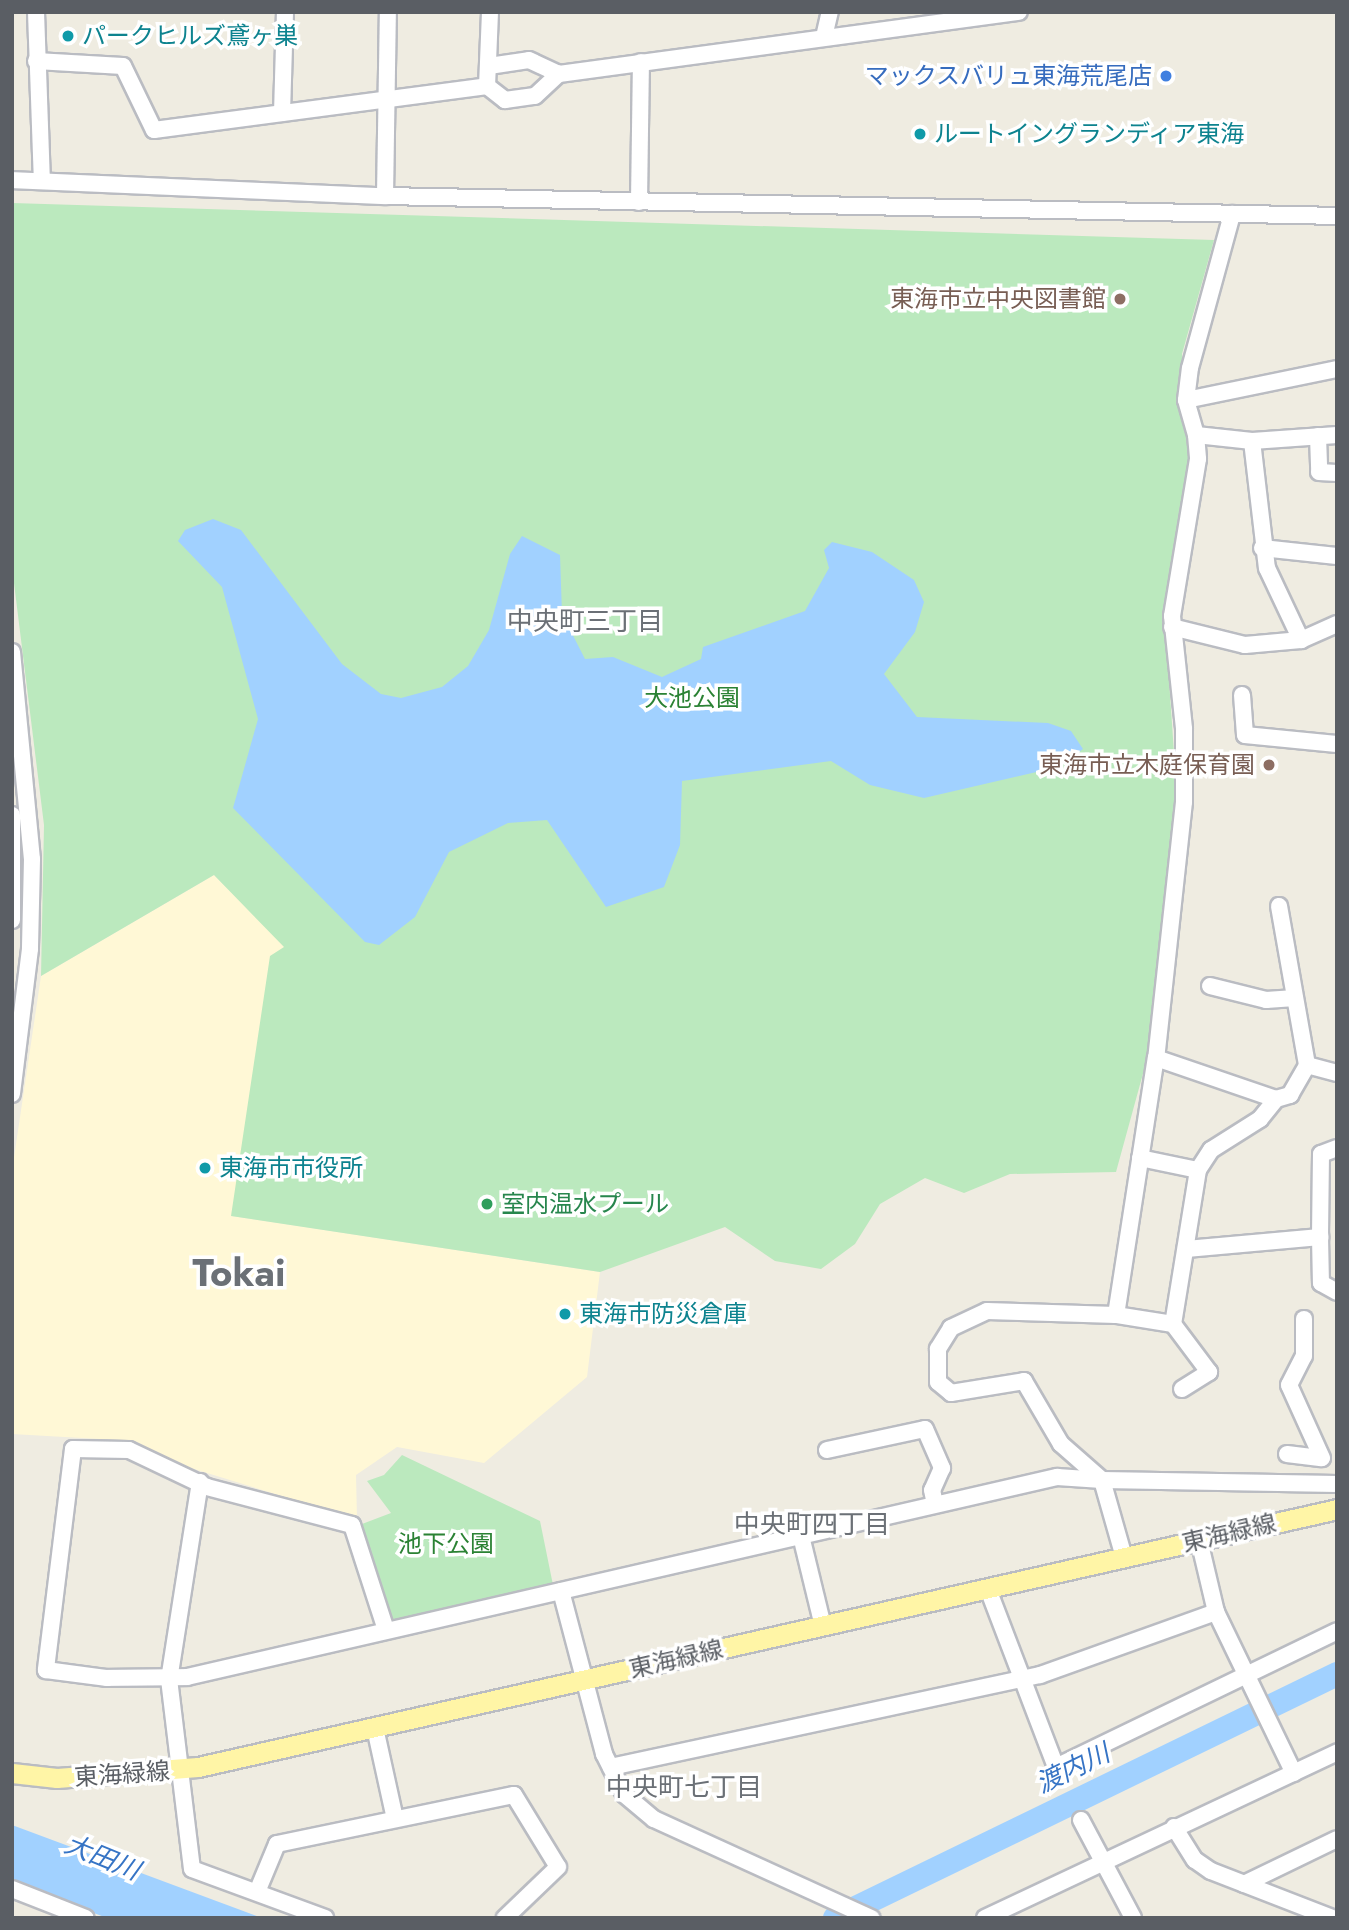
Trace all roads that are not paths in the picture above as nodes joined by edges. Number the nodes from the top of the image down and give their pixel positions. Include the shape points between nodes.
1 (36, 12) edge
2 (285, 12) edge
3 (388, 12) edge
4 (490, 12) edge
5 (830, 12) edge
6 (1019, 12) edge
7 (824, 37) junction
8 (36, 61) junction
9 (641, 62) junction
10 (489, 66) junction
11 (559, 74) junction
12 (487, 86) junction
13 (385, 98) junction
14 (282, 113) junction
15 (12, 180) edge
16 (42, 181) junction
17 (385, 196) junction
18 (639, 202) junction
19 (1232, 214) junction
20 (1337, 216) edge
21 (1337, 369) edge
22 (1186, 400) junction
23 (1196, 435) junction
24 (1337, 435) edge
25 (1318, 436) junction
26 (1252, 442) junction
27 (1337, 473) edge
28 (1262, 548) junction
29 (1337, 556) edge
30 (1337, 624) edge
31 (1172, 628) junction
32 (1301, 640) junction
33 (12, 652) edge
34 (1242, 695) dead end
35 (1337, 744) edge
36 (12, 815) edge
37 (1279, 906) dead end
38 (12, 920) edge
39 (1210, 986) dead end
40 (1295, 998) junction
41 (1156, 1058) junction
42 (1307, 1065) junction
43 (1337, 1073) edge
44 (12, 1094) edge
45 (1276, 1099) junction
46 (1337, 1148) edge
47 (1140, 1157) junction
48 (1198, 1170) junction
49 (1320, 1237) junction
50 (1186, 1249) junction
51 (1337, 1292) edge
52 (1116, 1315) junction
53 (1304, 1319) dead end
54 (1173, 1324) junction
55 (1182, 1389) dead end
56 (827, 1450) dead end
57 (1287, 1454) dead end
58 (1322, 1458) junction
59 (1102, 1480) junction
60 (200, 1482) junction
61 (1334, 1484) edge
62 (935, 1504) junction
63 (1337, 1509) edge
64 (802, 1536) junction
65 (1199, 1540) junction
66 (1124, 1557) junction
67 (988, 1589) junction
68 (561, 1591) junction
69 (1216, 1612) junction
70 (823, 1626) junction
71 (386, 1630) junction
72 (1337, 1631) edge
73 (169, 1679) junction
74 (1019, 1679) junction
75 (1247, 1679) junction
76 (585, 1680) junction
77 (374, 1728) junction
78 (1337, 1752) edge
79 (611, 1767) junction
80 (177, 1772) junction
81 (12, 1773) edge
82 (1294, 1773) junction
83 (396, 1819) junction
84 (1081, 1821) dead end
85 (1174, 1827) junction
86 (1337, 1839) edge
87 (1101, 1862) junction
88 (1244, 1884) junction
89 (12, 1889) edge
90 (257, 1892) junction
91 (86, 1918) edge
92 (325, 1918) edge
93 (505, 1918) edge
94 (871, 1918) edge
95 (985, 1918) edge
96 (1133, 1918) edge
97 (1332, 1918) edge

1 - 8 street
2 - 14 street
3 - 13 street
4 - 10 street
5 - 7 street
6 - 7 street
7 - 9 street
8 - 14 street via 123,66 154,130
8 - 16 street
9 - 11 street
9 - 18 street
10 - 11 street via 529,60
10 - 12 street
11 - 12 street via 535,96 505,100
12 - 13 street
13 - 14 street
13 - 17 street
15 - 16 street
16 - 17 street
17 - 18 street
18 - 19 street
19 - 20 street
19 - 22 street via 1211,278
21 - 22 street
22 - 23 street
23 - 26 street
23 - 31 street via 1198,459
24 - 25 street
25 - 26 street
25 - 27 street via 1319,472
26 - 28 street
28 - 29 street
28 - 32 street
30 - 32 street
31 - 32 street via 1245,645
31 - 41 street via 1184,729 1184,802
33 - 44 street via 32,859 30,949
34 - 35 street via 1245,735
36 - 38 street
37 - 40 street
39 - 40 street via 1266,1000
40 - 42 street
41 - 45 street via 1206,1070
41 - 47 street
42 - 43 street
42 - 45 street via 1290,1095
45 - 48 street via 1260,1119 1211,1150
46 - 49 street via 1321,1154
47 - 48 street
47 - 52 street
48 - 50 street
49 - 50 street
49 - 51 street via 1321,1283
50 - 54 street
52 - 54 street
52 - 59 street via 987,1311 968,1317 938,1349 935,1371 951,1393 1024,1381 1061,1444
53 - 58 street via 1304,1356 1289,1385
54 - 55 street via 1209,1372
56 - 62 street via 925,1429 942,1468 932,1490
57 - 58 street
58 - 61 street
59 - 61 street
59 - 62 street via 1057,1477
59 - 66 street
60 - 71 street via 352,1525
60 - 73 street
60 - 73 street via 129,1450 73,1450 46,1670
62 - 64 street
63 - 65 main road, 東海緑線
64 - 68 street
64 - 70 street
65 - 66 main road, 東海緑線
65 - 69 street
66 - 67 main road, 東海緑線
67 - 70 main road, 東海緑線
67 - 74 street
68 - 71 street
68 - 76 street
69 - 74 street
69 - 75 street
70 - 76 main road, 東海緑線
71 - 73 street
72 - 75 street
73 - 80 street
74 - 75 street via 1056,1767
74 - 79 street
75 - 82 street
76 - 77 main road, 東海緑線
76 - 79 street
77 - 80 main road, 東海緑線
77 - 83 street
78 - 82 street
79 - 94 street via 624,1794 654,1818
80 - 81 main road, 東海緑線 via 57,1778
80 - 90 street via 192,1870
82 - 85 street
83 - 90 street via 278,1844
83 - 93 street via 514,1795 558,1867
84 - 87 street
85 - 87 street
85 - 88 street via 1195,1860
86 - 88 street
87 - 95 street
87 - 96 street
88 - 97 street
89 - 91 street
90 - 92 street

